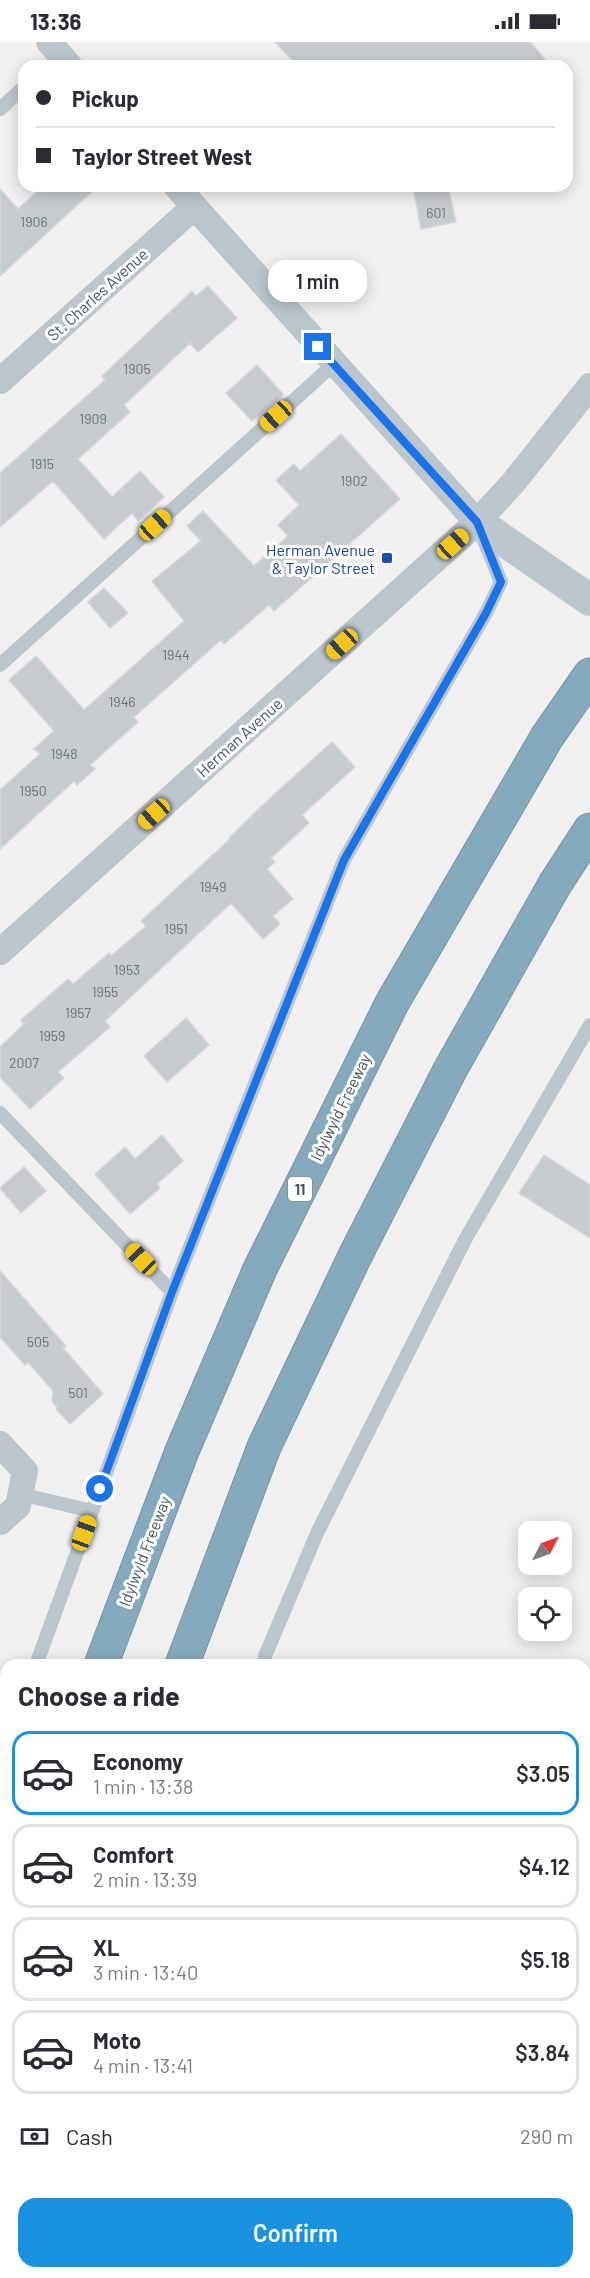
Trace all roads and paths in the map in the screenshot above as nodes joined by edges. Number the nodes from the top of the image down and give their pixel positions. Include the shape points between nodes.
1 (18, 92) edge
2 (0, 109) edge
3 (181, 192) edge
4 (194, 207) junction
5 (334, 364) junction
6 (0, 381) edge
7 (590, 386) edge
8 (477, 522) junction
9 (590, 600) edge
10 (0, 665) edge
11 (590, 675) edge
12 (590, 830) edge
13 (0, 952) edge
14 (590, 1025) edge
15 (0, 1113) edge
16 (172, 1292) junction
17 (0, 1444) edge
18 (13, 1507) edge
19 (92, 1511) junction
20 (38, 1659) edge
21 (103, 1659) edge
22 (184, 1659) edge
23 (265, 1659) edge

1 - 2 lane
3 - 4 street
4 - 5 street
4 - 6 street, St. Charles Avenue
5 - 8 street
5 - 10 lane
7 - 8 street, Herman Avenue
8 - 9 street
8 - 13 street, Herman Avenue
8 - 16 lane via 501,582 344,860
11 - 21 highway, Idylwyld Freeway / 11 via 547,738 392,1003 260,1269 182,1451
12 - 22 highway via 555,884 450,1070 355,1256 264,1447
14 - 23 lane via 466,1238 318,1532
15 - 16 lane
16 - 19 lane
17 - 18 street via 24,1471
18 - 19 lane
19 - 20 lane

